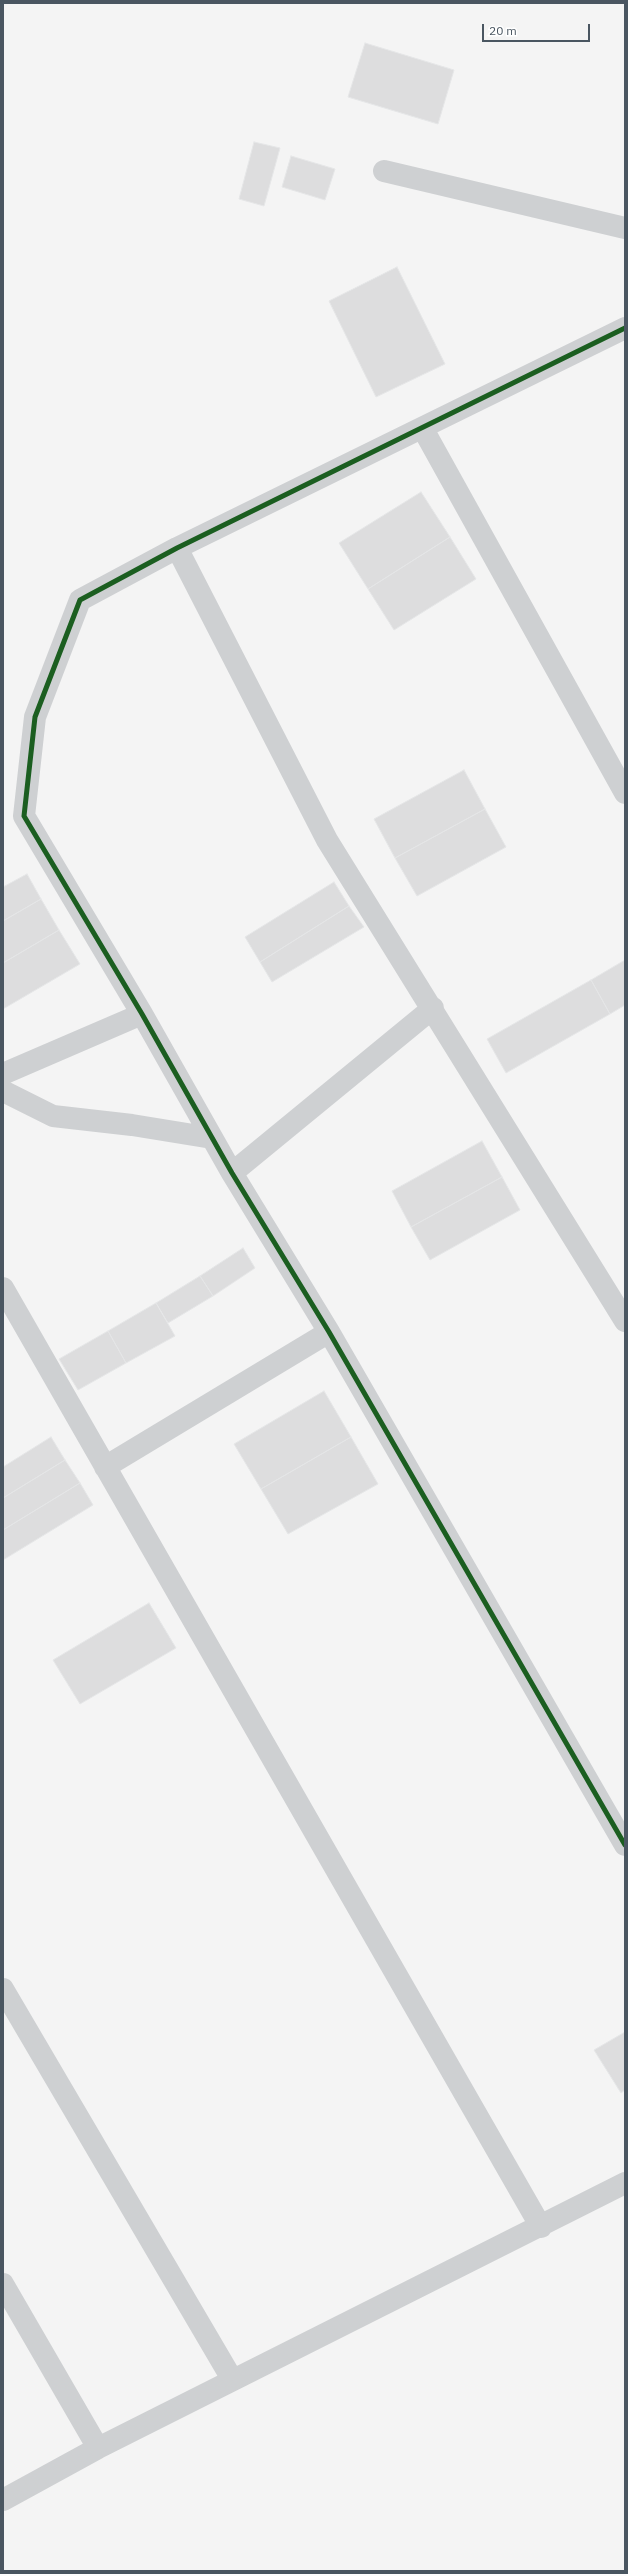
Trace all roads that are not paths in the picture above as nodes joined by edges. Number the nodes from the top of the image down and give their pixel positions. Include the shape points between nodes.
1 (384, 170) dead end
2 (625, 228) edge
3 (625, 328) edge
4 (423, 428) junction
5 (177, 548) junction
6 (625, 793) edge
7 (433, 1008) junction
8 (142, 1014) junction
9 (3, 1074) edge
10 (3, 1091) edge
11 (212, 1138) junction
12 (232, 1173) junction
13 (3, 1288) edge
14 (625, 1320) edge
15 (329, 1332) junction
16 (105, 1466) junction
17 (625, 1845) edge
18 (3, 1989) edge
19 (625, 2183) edge
20 (541, 2227) junction
21 (3, 2284) edge
22 (232, 2379) junction
23 (98, 2448) junction
24 (3, 2500) edge

1 - 2 street
3 - 4 street
4 - 5 street
4 - 6 street
5 - 7 street via 327,840
5 - 8 street via 80,600 35,717 24,816
7 - 12 street
7 - 14 street
8 - 9 street
8 - 11 street
10 - 11 street via 53,1116 132,1124
11 - 12 street
12 - 15 street
13 - 16 street
15 - 16 street
15 - 17 street
16 - 20 street
18 - 22 street
19 - 20 street
20 - 22 street
21 - 23 street
22 - 23 street
23 - 24 street

